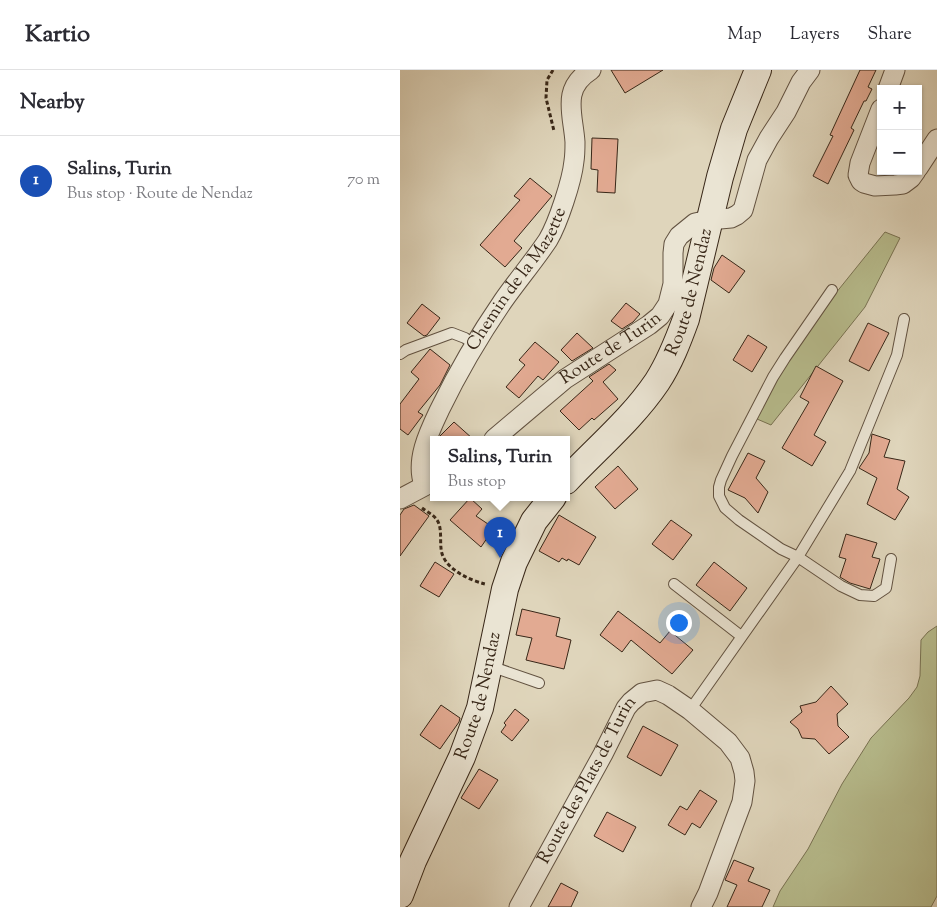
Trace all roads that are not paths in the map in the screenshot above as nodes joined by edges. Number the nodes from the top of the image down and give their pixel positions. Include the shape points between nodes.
1 (591, 70) edge
2 (758, 70) edge
3 (810, 70) edge
4 (896, 70) edge
5 (890, 85) edge
6 (877, 119) edge
7 (937, 139) edge
8 (922, 162) edge
9 (913, 175) edge
10 (709, 220) junction
11 (832, 290) dead end
12 (904, 319) dead end
13 (475, 345) junction
14 (400, 354) edge
15 (498, 436) edge
16 (570, 477) edge
17 (429, 483) edge
18 (400, 498) edge
19 (550, 501) edge
20 (798, 557) junction
21 (891, 559) dead end
22 (674, 584) dead end
23 (741, 636) junction
24 (489, 666) junction
25 (539, 683) dead end
26 (690, 710) junction
27 (400, 895) edge
28 (519, 907) edge
29 (701, 907) edge

1 - 13 street, Chemin de la Mazette via 577,83 572,93 574,163 555,225
2 - 10 main road, Route de Nendaz via 734,129
3 - 10 street, Route de Turin via 758,160 743,210 731,218
4 - 5 street
6 - 9 street via 860,163 858,175 861,181 875,186 895,185 903,184
7 - 8 street
10 - 15 street, Route de Turin via 692,225 674,244 673,284 668,304 660,316 566,379
10 - 16 main road, Route de Nendaz via 686,319 669,361 626,420
11 - 20 lane via 773,377 732,456 720,487 719,496 726,508 781,549
12 - 20 lane via 897,355 850,471
13 - 14 lane via 452,333
13 - 17 street, Chemin de la Mazette via 453,382 426,444 421,475
17 - 18 street
19 - 24 main road, Route de Nendaz via 534,521 514,562
20 - 21 lane via 841,586 860,595 874,596 886,588
20 - 23 lane
22 - 23 lane
23 - 26 lane
24 - 25 lane
24 - 27 main road, Route de Nendaz via 480,708 462,757
26 - 28 street, Route des Plats de Turin via 657,690 642,693 631,702
26 - 29 street, Route des Plats de Turin via 728,742 740,758 744,772 742,802

